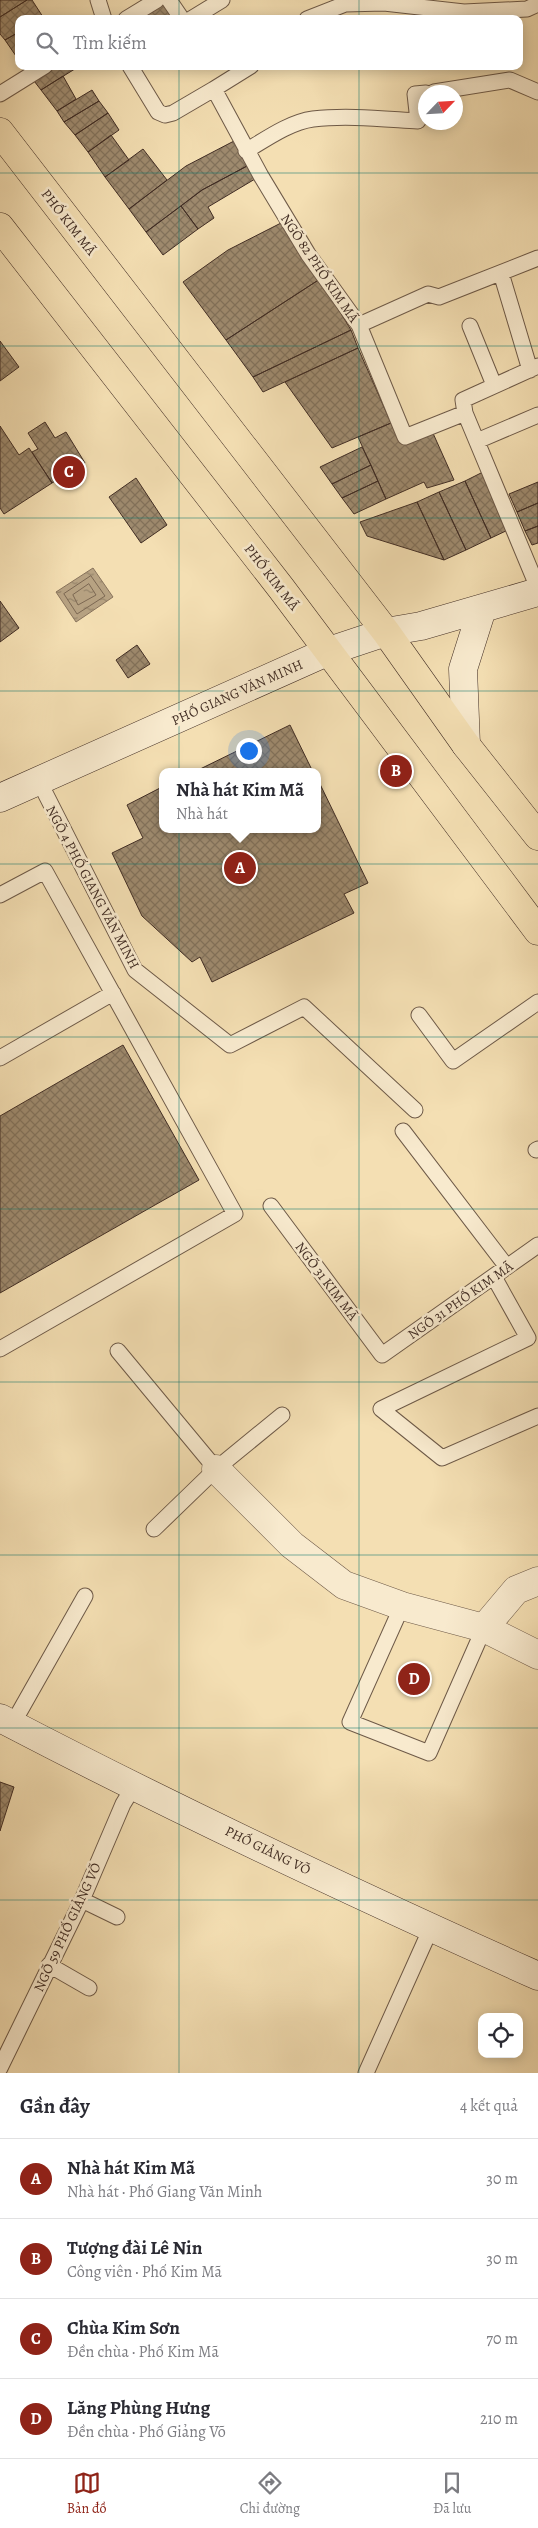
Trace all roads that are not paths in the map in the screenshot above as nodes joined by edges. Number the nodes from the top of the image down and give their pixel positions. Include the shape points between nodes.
1 (98, 0) edge
2 (157, 0) edge
3 (170, 0) edge
4 (222, 0) edge
5 (538, 4) edge
6 (103, 15) edge
7 (133, 15) edge
8 (179, 15) edge
9 (198, 15) edge
10 (317, 15) edge
11 (39, 70) edge
12 (132, 70) edge
13 (245, 70) edge
14 (463, 87) edge
15 (214, 90) junction
16 (538, 92) edge
17 (0, 94) edge
18 (418, 94) edge
19 (418, 121) edge
20 (418, 121) edge
21 (0, 132) edge
22 (246, 150) junction
23 (0, 227) edge
24 (538, 258) edge
25 (501, 272) junction
26 (359, 325) junction
27 (470, 326) dead end
28 (534, 368) edge
29 (494, 385) junction
30 (465, 413) junction
31 (538, 416) edge
32 (477, 440) junction
33 (538, 590) edge
34 (482, 609) junction
35 (386, 632) junction
36 (329, 651) junction
37 (466, 745) junction
38 (39, 781) junction
39 (0, 798) edge
40 (538, 836) edge
41 (0, 895) edge
42 (538, 931) edge
43 (113, 994) junction
44 (538, 1002) edge
45 (419, 1015) dead end
46 (0, 1058) edge
47 (415, 1110) dead end
48 (403, 1131) dead end
49 (271, 1206) dead end
50 (538, 1245) edge
51 (507, 1267) junction
52 (494, 1277) junction
53 (0, 1349) edge
54 (118, 1352) dead end
55 (382, 1355) joint
56 (282, 1415) dead end
57 (538, 1416) edge
58 (216, 1469) junction
59 (154, 1529) dead end
60 (538, 1581) edge
61 (85, 1596) dead end
62 (402, 1606) junction
63 (484, 1628) junction
64 (538, 1655) edge
65 (6, 1722) edge
66 (134, 1786) junction
67 (82, 1900) junction
68 (117, 1917) dead end
69 (431, 1928) junction
70 (49, 1965) junction
71 (538, 1976) edge
72 (88, 1988) dead end
73 (0, 2067) edge
74 (12, 2073) edge
75 (366, 2073) edge

1 - 6 lane
2 - 7 lane
3 - 8 lane
4 - 9 lane
5 - 10 lane via 527,9 464,12 384,4 345,4
11 - 17 lane
12 - 15 lane via 158,112 165,115
13 - 15 lane
14 - 16 lane via 510,80
15 - 22 lane, NGÕ 82 PHỐ KIM MÃ
18 - 19 lane via 415,94
20 - 22 lane via 312,119 289,127
21 - 35 main road, PHỐ KIM MÃ
22 - 26 lane, NGÕ 82 PHỐ KIM MÃ via 308,254
23 - 36 main road, PHỐ KIM MÃ
24 - 25 lane
25 - 26 lane via 439,297 428,294
25 - 28 lane
26 - 30 lane, NGÕ 82 PHỐ KIM MÃ via 405,437
27 - 29 lane
28 - 29 lane
29 - 30 lane via 463,400
30 - 32 lane
31 - 32 lane
32 - 33 lane
33 - 34 main road, PHỐ GIANG VĂN MINH
34 - 35 main road, PHỐ GIANG VĂN MINH via 422,626
34 - 37 main road via 463,669
35 - 36 main road, PHỐ GIANG VĂN MINH
35 - 37 main road, PHỐ KIM MÃ
36 - 38 main road, PHỐ GIANG VĂN MINH
36 - 42 main road, PHỐ KIM MÃ
37 - 40 main road, PHỐ KIM MÃ
38 - 39 main road, PHỐ GIANG VĂN MINH
38 - 47 lane, NGÕ 4 PHỐ GIANG VĂN MINH via 135,970 230,1046 304,1007
41 - 43 lane via 45,871
43 - 46 lane
43 - 53 lane via 235,1214
44 - 45 lane via 453,1061
48 - 51 lane
49 - 55 lane, NGÕ 31 KIM MÃ
50 - 51 lane, NGÕ 31 PHỐ KIM MÃ
51 - 52 lane, NGÕ 31 PHỐ KIM MÃ
52 - 55 lane, NGÕ 31 PHỐ KIM MÃ
52 - 57 lane via 528,1338 380,1409 442,1458
54 - 58 lane
56 - 58 lane
58 - 59 lane
58 - 62 main road via 292,1545 344,1585
60 - 63 main road via 516,1590
61 - 65 lane
62 - 63 main road
62 - 63 lane via 350,1722 429,1753
63 - 64 main road
65 - 66 main road, PHỐ GIẢNG VÕ
66 - 67 lane, NGÕ 59 PHỐ GIẢNG VÕ via 123,1804
66 - 69 main road, PHỐ GIẢNG VÕ
67 - 68 lane
67 - 70 lane, NGÕ 59 PHỐ GIẢNG VÕ
69 - 71 main road, PHỐ GIẢNG VÕ
69 - 75 lane
70 - 72 lane
70 - 73 lane, NGÕ 59 PHỐ GIẢNG VÕ
73 - 74 lane

